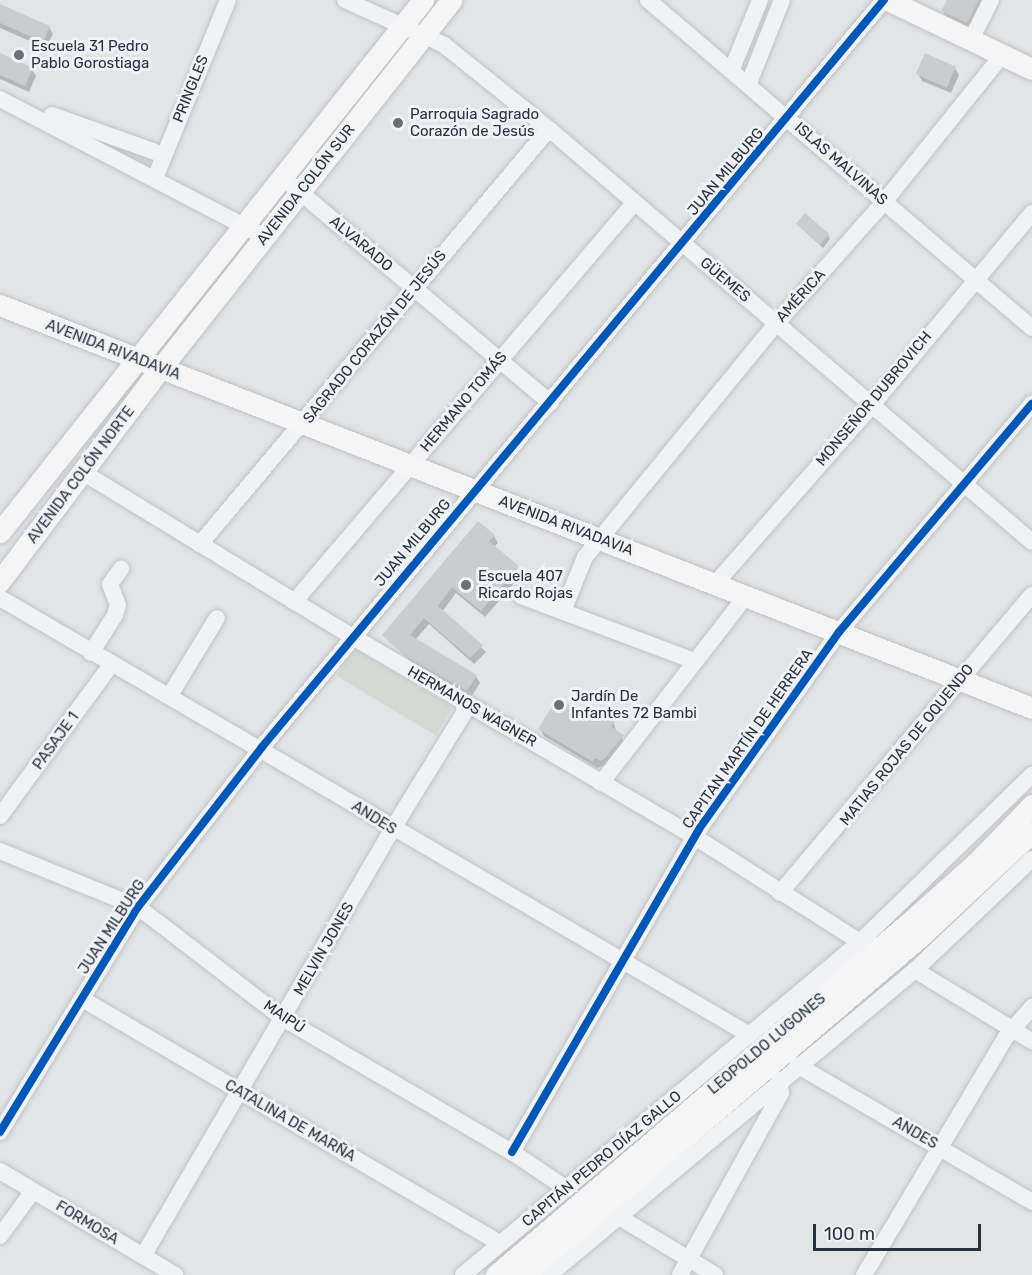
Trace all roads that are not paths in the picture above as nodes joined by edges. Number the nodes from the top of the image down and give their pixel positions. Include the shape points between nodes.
1 (228, 0) edge
2 (345, 0) edge
3 (423, 0) edge
4 (451, 0) edge
5 (648, 0) edge
6 (760, 0) edge
7 (782, 0) edge
8 (886, 0) edge
9 (991, 0) edge
10 (402, 26) junction
11 (423, 35) junction
12 (972, 40) junction
13 (1002, 55) junction
14 (732, 69) junction
15 (1032, 69) edge
16 (749, 83) junction
17 (4, 101) edge
18 (788, 118) junction
19 (549, 129) junction
20 (164, 155) junction
21 (282, 177) junction
22 (155, 178) junction
23 (300, 192) junction
24 (634, 202) junction
25 (884, 202) junction
26 (1032, 213) edge
27 (242, 223) junction
28 (265, 237) junction
29 (683, 244) junction
30 (975, 280) junction
31 (413, 288) junction
32 (0, 305) edge
33 (776, 324) junction
34 (1032, 328) edge
35 (135, 360) junction
36 (499, 360) junction
37 (160, 369) junction
38 (550, 404) junction
39 (1032, 404) edge
40 (872, 405) junction
41 (305, 424) junction
42 (410, 465) junction
43 (84, 473) junction
44 (964, 484) junction
45 (474, 490) junction
46 (0, 532) edge
47 (601, 539) junction
48 (1032, 542) edge
49 (200, 544) junction
50 (121, 569) dead end
51 (0, 581) edge
52 (715, 584) junction
53 (1032, 595) edge
54 (521, 596) dead end
55 (746, 596) junction
56 (0, 598) edge
57 (294, 602) junction
58 (563, 611) junction
59 (217, 618) dead end
60 (838, 632) junction
61 (353, 637) junction
62 (91, 653) junction
63 (695, 661) junction
64 (111, 665) junction
65 (960, 680) junction
66 (170, 695) junction
67 (469, 705) junction
68 (1032, 708) edge
69 (262, 747) junction
70 (1032, 775) edge
71 (601, 783) junction
72 (1032, 805) edge
73 (0, 816) edge
74 (392, 830) junction
75 (1032, 832) edge
76 (694, 837) junction
77 (0, 851) edge
78 (1032, 859) edge
79 (780, 893) junction
80 (138, 908) junction
81 (860, 942) junction
82 (624, 960) junction
83 (915, 970) junction
84 (82, 999) junction
85 (1032, 1007) edge
86 (284, 1019) junction
87 (1013, 1029) junction
88 (750, 1035) junction
89 (1032, 1041) edge
90 (797, 1065) junction
91 (779, 1080) junction
92 (242, 1093) junction
93 (0, 1132) edge
94 (942, 1148) junction
95 (512, 1152) junction
96 (0, 1171) edge
97 (567, 1189) junction
98 (33, 1191) junction
99 (1032, 1202) edge
100 (619, 1217) junction
101 (0, 1236) edge
102 (499, 1243) junction
103 (143, 1256) junction
104 (689, 1259) junction
105 (173, 1274) edge
106 (464, 1275) edge
107 (496, 1275) edge
108 (524, 1275) edge
109 (549, 1275) edge
110 (680, 1275) edge
111 (715, 1275) edge
112 (864, 1275) edge

1 - 20 street, PRINGLES
2 - 10 street, GÜEMES
3 - 10 main road, AVENIDA COLÓN SUR
4 - 11 main road, AVENIDA COLÓN SUR
5 - 14 street, ISLAS MALVINAS
6 - 14 street
7 - 16 street
8 - 12 main road
8 - 18 street, JUAN MILBURG
9 - 12 street
10 - 11 street, GÜEMES
10 - 21 main road, AVENIDA COLÓN SUR
11 - 19 street, GÜEMES via 444,45
11 - 23 main road, AVENIDA COLÓN SUR
12 - 13 main road
13 - 15 main road
13 - 25 street, AMÉRICA
14 - 16 street, ISLAS MALVINAS
16 - 18 street, ISLAS MALVINAS
17 - 20 street
17 - 22 street
18 - 25 street, ISLAS MALVINAS
18 - 29 street, JUAN MILBURG
19 - 24 street, GÜEMES
19 - 31 street, SAGRADO CORAZÓN DE JESÚS
20 - 22 street, PRINGLES
21 - 23 street, ALVARADO
21 - 27 main road, AVENIDA COLÓN SUR
22 - 27 street
23 - 28 main road, AVENIDA COLÓN SUR
23 - 31 street, ALVARADO
24 - 29 street, GÜEMES
24 - 36 street, HERMANO TOMÁS
25 - 30 street, ISLAS MALVINAS
25 - 33 street, AMÉRICA
26 - 30 street, MONSEÑOR DUBROVICH
27 - 28 street
27 - 35 main road, AVENIDA COLÓN SUR
28 - 37 main road, AVENIDA COLÓN SUR
29 - 33 street, GÜEMES
29 - 38 street, JUAN MILBURG
30 - 34 street, ISLAS MALVINAS
30 - 40 street, MONSEÑOR DUBROVICH
31 - 36 street, ALVARADO
31 - 41 street, SAGRADO CORAZÓN DE JESÚS
32 - 35 main road, AVENIDA RIVADAVIA
33 - 40 street, GÜEMES
33 - 47 street, AMÉRICA
35 - 37 main road, AVENIDA RIVADAVIA
35 - 46 main road, AVENIDA COLÓN NORTE
36 - 38 street, ALVARADO
36 - 42 street, HERMANO TOMÁS
37 - 41 main road, AVENIDA RIVADAVIA
37 - 43 main road, AVENIDA COLÓN NORTE
38 - 45 street, JUAN MILBURG
39 - 44 street, CAPITAN MARTÍN DE HERRERA
40 - 44 street, GÜEMES
40 - 52 street, MONSEÑOR DUBROVICH
41 - 42 main road, AVENIDA RIVADAVIA
41 - 49 street, SAGRADO CORAZÓN DE JESÚS
42 - 45 main road, AVENIDA RIVADAVIA
42 - 57 street, HERMANO TOMÁS
43 - 49 street, HERMANOS WAGNER
43 - 51 main road, AVENIDA COLÓN NORTE
44 - 48 street, GÜEMES
44 - 60 street, CAPITAN MARTÍN DE HERRERA
45 - 47 main road, AVENIDA RIVADAVIA
45 - 61 street, JUAN MILBURG
47 - 52 main road, AVENIDA RIVADAVIA
47 - 58 street via 585,557
49 - 57 street, HERMANOS WAGNER
50 - 62 street via 111,584 118,605 115,615
52 - 55 main road, AVENIDA RIVADAVIA
53 - 65 street, MATIAS ROJAS DE OQUENDO
54 - 58 street
55 - 60 main road, AVENIDA RIVADAVIA
55 - 63 street
56 - 62 street, ANDES
57 - 61 street, HERMANOS WAGNER
58 - 63 street
59 - 66 street
60 - 65 main road, AVENIDA RIVADAVIA
60 - 76 street, CAPITAN MARTÍN DE HERRERA
61 - 67 street, HERMANOS WAGNER
61 - 69 street, JUAN MILBURG
62 - 64 street, ANDES
63 - 71 street
64 - 66 street, ANDES
64 - 73 street, PASAJE 1
65 - 68 main road, AVENIDA RIVADAVIA
65 - 79 street, MATIAS ROJAS DE OQUENDO
66 - 69 street, ANDES
67 - 71 street, HERMANOS WAGNER
67 - 74 street, MELVIN JONES
69 - 74 street, ANDES
69 - 80 street, JUAN MILBURG
70 - 81 street, CAPITÁN PEDRO DÍAZ GALLO
71 - 76 street, HERMANOS WAGNER
72 - 107 main road, LEOPOLDO LUGONES via 976,863 905,926
74 - 82 street, ANDES
74 - 86 street, MELVIN JONES
75 - 108 main road, LEOPOLDO LUGONES via 922,935
76 - 79 street, HERMANOS WAGNER
76 - 82 street, CAPITAN MARTÍN DE HERRERA
77 - 80 street, MAIPÚ
78 - 83 street
79 - 81 street, HERMANOS WAGNER
80 - 84 street, JUAN MILBURG
80 - 86 street, MAIPÚ
81 - 88 street, CAPITÁN PEDRO DÍAZ GALLO
82 - 88 street, ANDES
82 - 95 street, CAPITAN MARTÍN DE HERRERA
83 - 87 street
83 - 90 street
84 - 92 street, CATALINA DE MARÑA
84 - 93 street, JUAN MILBURG
85 - 87 street
86 - 92 street, MELVIN JONES
86 - 95 street, MAIPÚ
87 - 89 street
87 - 94 street
88 - 97 street, CAPITÁN PEDRO DÍAZ GALLO
90 - 91 street
90 - 94 street, ANDES
91 - 100 street
91 - 104 street via 781,1093
92 - 102 street, CATALINA DE MARÑA
92 - 103 street, MELVIN JONES
94 - 99 street, ANDES
94 - 112 street
95 - 97 street, MAIPÚ
96 - 98 street, FORMOSA
97 - 102 street, CAPITÁN PEDRO DÍAZ GALLO
98 - 101 street
98 - 103 street, FORMOSA
100 - 104 street
100 - 109 street
102 - 106 street, CAPITÁN PEDRO DÍAZ GALLO
103 - 105 street, FORMOSA
104 - 110 street
104 - 111 street

